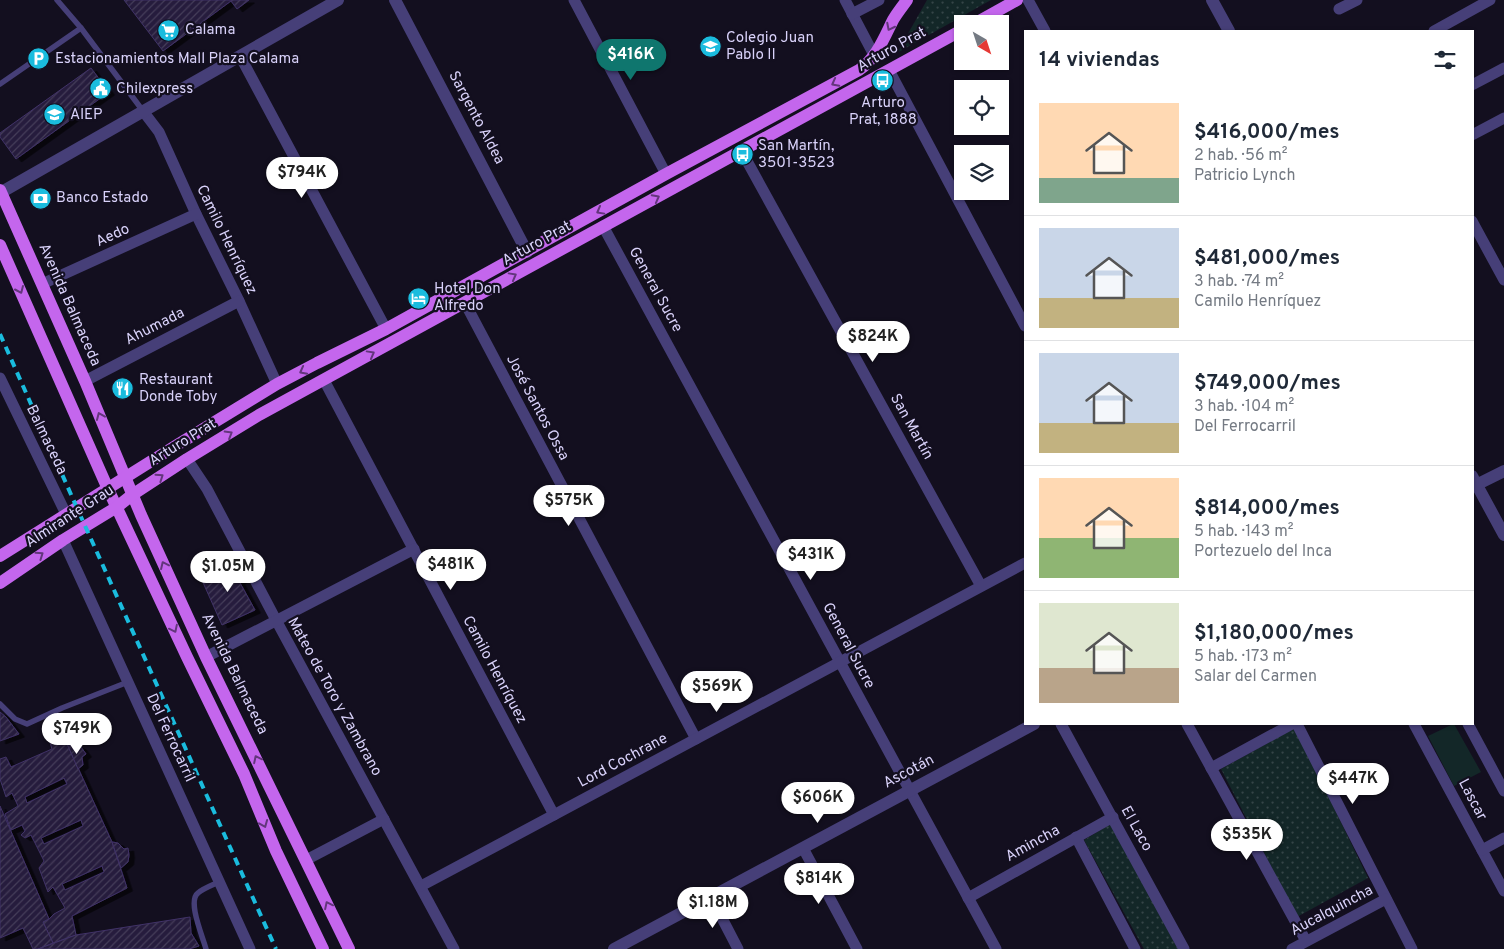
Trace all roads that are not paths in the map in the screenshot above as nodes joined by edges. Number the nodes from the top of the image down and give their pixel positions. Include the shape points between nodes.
1 (57, 0) edge
2 (338, 0) edge
3 (395, 0) edge
4 (574, 0) edge
5 (845, 0) edge
6 (879, 0) edge
7 (907, 0) edge
8 (1017, 0) edge
9 (1028, 0) edge
10 (1212, 0) edge
11 (1357, 0) edge
12 (1490, 0) edge
13 (1340, 10) dead end
14 (852, 14) junction
15 (990, 15) edge
16 (81, 28) junction
17 (1044, 30) edge
18 (1228, 30) edge
19 (1436, 30) edge
20 (954, 34) edge
21 (874, 55) junction
22 (240, 56) junction
23 (1504, 68) edge
24 (888, 70) junction
25 (0, 84) edge
26 (1474, 84) edge
27 (143, 111) junction
28 (1504, 118) edge
29 (1474, 134) edge
30 (742, 152) junction
31 (666, 174) junction
32 (0, 192) edge
33 (196, 214) junction
34 (1474, 225) edge
35 (603, 226) junction
36 (0, 245) edge
37 (527, 252) junction
38 (1504, 280) edge
39 (42, 284) junction
40 (239, 301) junction
41 (465, 303) junction
42 (1024, 324) edge
43 (386, 329) junction
44 (0, 378) edge
45 (324, 380) junction
46 (85, 381) junction
47 (277, 384) junction
48 (187, 459) junction
49 (1504, 471) edge
50 (126, 477) junction
51 (1474, 482) edge
52 (108, 489) junction
53 (132, 495) junction
54 (117, 508) junction
55 (66, 514) junction
56 (1504, 535) edge
57 (63, 540) junction
58 (414, 549) junction
59 (0, 556) edge
60 (1024, 564) edge
61 (0, 583) edge
62 (981, 586) junction
63 (276, 620) junction
64 (206, 657) junction
65 (840, 662) junction
66 (128, 682) junction
67 (0, 704) edge
68 (1032, 725) edge
69 (1062, 725) edge
70 (1188, 725) edge
71 (1290, 725) edge
72 (1298, 725) edge
73 (1415, 725) edge
74 (1469, 725) edge
75 (696, 739) junction
76 (1212, 768) junction
77 (910, 790) junction
78 (1504, 791) edge
79 (554, 815) junction
80 (1112, 817) junction
81 (384, 819) junction
82 (1076, 837) junction
83 (1504, 838) edge
84 (803, 848) junction
85 (1482, 850) junction
86 (306, 860) junction
87 (219, 882) junction
88 (421, 886) junction
89 (1504, 891) edge
90 (711, 897) junction
91 (968, 898) junction
92 (1386, 899) junction
93 (1306, 941) junction
94 (206, 949) edge
95 (250, 949) edge
96 (323, 949) edge
97 (349, 949) edge
98 (454, 949) edge
99 (614, 949) edge
100 (738, 949) edge
101 (857, 949) edge
102 (996, 949) edge
103 (1135, 949) edge
104 (1184, 949) edge
105 (1292, 949) edge
106 (1412, 949) edge

1 - 16 lane
2 - 22 street
3 - 37 street, Sargento Aldea
4 - 31 street
5 - 14 street
6 - 14 street
7 -> 21 main road, Arturo Prat
8 - 15 main road
9 - 17 street
10 - 18 street
11 - 13 street
12 - 19 street
14 - 21 street
16 - 25 lane
16 - 27 lane
20 - 24 main road, Arturo Prat
21 -> 31 main road, Arturo Prat via 860,70
22 - 27 street
22 - 43 street
23 - 26 street
24 - 30 main road, Arturo Prat
24 - 42 street
27 - 32 street
27 - 33 street, Camilo Henríquez via 159,132
28 - 29 street
35 -> 30 main road, Arturo Prat
30 - 62 street, San Martín
31 -> 37 main road, Arturo Prat
32 - 39 main road, Avenida Balmaceda
33 - 39 street, Aedo
33 - 40 street, Camilo Henríquez
34 - 38 street
41 -> 35 main road, Arturo Prat
35 - 65 street, General Sucre
36 -> 52 main road
37 - 43 main road, Arturo Prat
39 - 46 main road, Avenida Balmaceda
40 - 46 street, Ahumada
40 - 47 street, Camilo Henríquez
45 -> 41 main road, Arturo Prat
41 - 75 street, José Santos Ossa
43 -> 47 main road, Arturo Prat
44 - 55 street, Balmaceda
48 -> 45 main road, Arturo Prat
45 - 58 street, Camilo Henríquez
50 -> 46 main road, Avenida Balmaceda
47 - 50 main road, Arturo Prat
53 -> 48 main road, Arturo Prat
48 - 63 street, Mateo de Toro y Zambrano via 207,489
49 - 51 street
50 - 52 main road, Almirante Grau
50 - 53 main road, Avenida Balmaceda
51 - 56 street
52 - 54 main road
52 - 55 main road, Almirante Grau
53 - 54 main road, Almirante Grau
64 -> 53 main road, Avenida Balmaceda
54 - 57 main road, Almirante Grau
54 -> 96 main road via 237,757 276,851
55 - 59 main road, Almirante Grau
61 -> 57 main road, Almirante Grau
57 - 66 street, Del Ferrocarril
58 - 63 street
58 - 79 street, Camilo Henríquez
60 - 62 street, Lord Cochrane
62 - 65 street, Lord Cochrane
63 - 64 street
63 - 81 street, Mateo de Toro y Zambrano
86 -> 64 main road, Avenida Balmaceda
65 - 75 street, Lord Cochrane
65 - 77 street, General Sucre
66 - 67 lane via 27,724 15,719
66 - 87 street, Del Ferrocarril
68 - 77 street, Ascotán
69 - 80 street, El Laco
70 - 76 street
71 - 76 street
72 - 92 street
73 - 85 street, Lascar
74 - 78 street
75 - 79 street, Lord Cochrane
76 - 93 street
77 - 84 street, Ascotán
77 - 91 street, General Sucre
79 - 88 street, Lord Cochrane
80 - 82 street, Amincha
80 - 104 street, El Laco
81 - 86 street
81 - 88 street, Mateo de Toro y Zambrano
82 - 91 street, Amincha
82 - 103 street
83 - 85 street
84 - 90 street, Ascotán
84 - 101 street
85 - 89 street, Lascar
97 -> 86 main road, Avenida Balmaceda
87 - 94 lane via 196,894 193,901
87 - 95 street, Del Ferrocarril
88 - 98 street, Mateo de Toro y Zambrano
90 - 99 street, Ascotán
90 - 100 street
91 - 102 street, General Sucre
92 - 93 street, Aucalquincha
92 - 106 street
93 - 105 street, Aucalquincha

